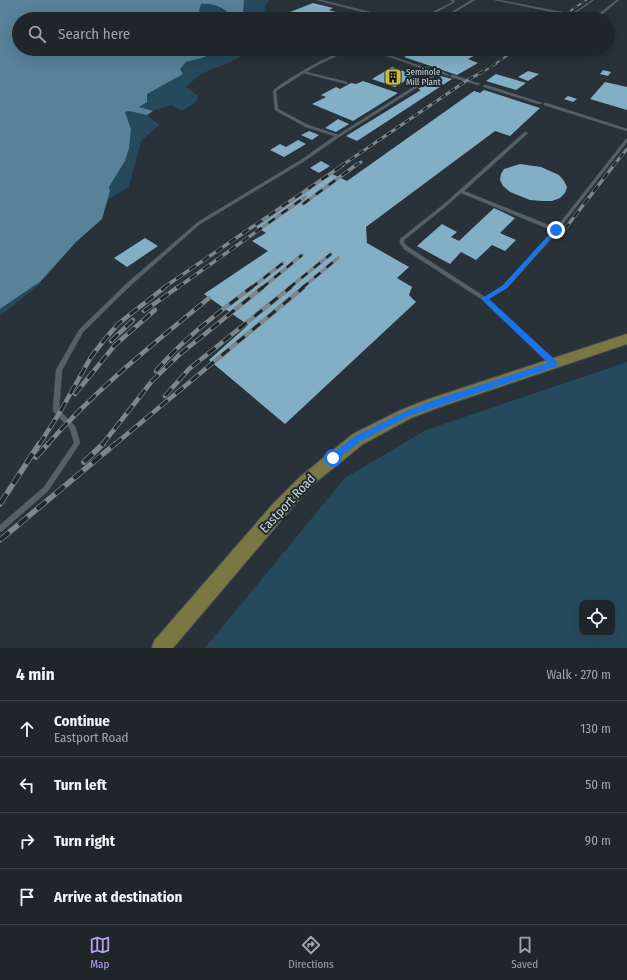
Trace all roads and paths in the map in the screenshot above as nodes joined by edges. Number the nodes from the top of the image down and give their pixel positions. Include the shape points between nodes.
1 (318, 0) edge
2 (452, 0) edge
3 (474, 0) edge
4 (496, 0) edge
5 (593, 0) edge
6 (618, 0) edge
7 (366, 12) edge
8 (435, 12) edge
9 (453, 12) edge
10 (557, 12) edge
11 (576, 12) edge
12 (603, 12) edge
13 (338, 56) edge
14 (389, 56) edge
15 (304, 72) junction
16 (440, 72) junction
17 (448, 74) dead end
18 (452, 76) dead end
19 (346, 83) dead end
20 (479, 84) dead end
21 (485, 86) dead end
22 (540, 103) dead end
23 (545, 104) dead end
24 (627, 130) edge
25 (526, 133) dead end
26 (338, 136) junction
27 (627, 140) edge
28 (461, 191) junction
29 (556, 230) junction
30 (484, 299) junction
31 (627, 339) edge
32 (554, 364) junction
33 (0, 529) edge
34 (161, 648) edge

1 - 7 lane
2 - 8 lane via 454,2
3 - 9 lane
4 - 10 lane
5 - 11 lane
6 - 12 lane
13 - 15 lane
14 - 16 lane
15 - 19 lane
15 - 26 lane via 274,91 276,109 307,126
16 - 17 lane
16 - 26 lane
18 - 20 lane
21 - 22 lane
23 - 24 lane
25 - 28 lane
26 - 33 lane via 302,161 199,223 80,331 59,370 56,398 56,411 73,428 77,443 46,489
27 - 29 lane
28 - 29 lane
28 - 30 lane via 402,240 402,243
29 - 30 lane via 505,287
30 - 32 lane
31 - 32 main road, Eastport Road
32 - 34 main road, Eastport Road via 434,403 393,420 358,439 306,481

